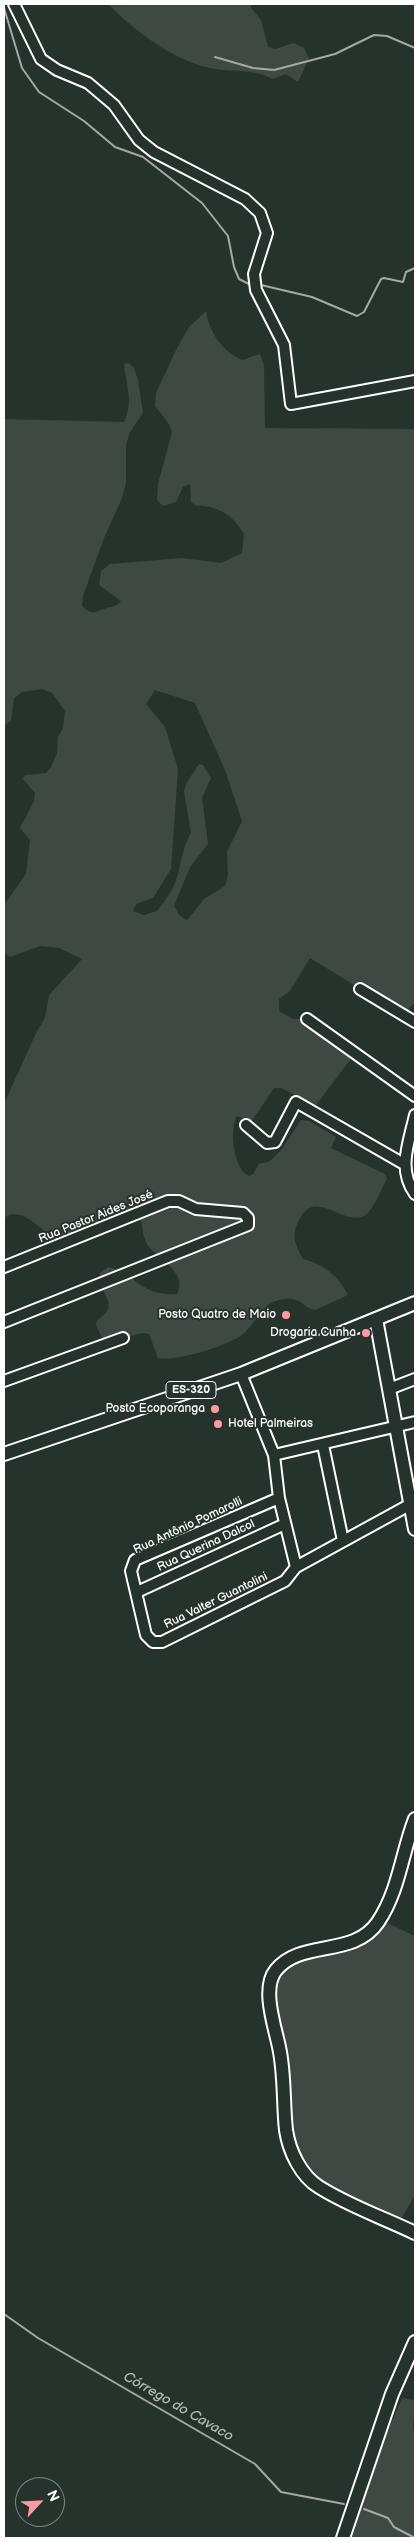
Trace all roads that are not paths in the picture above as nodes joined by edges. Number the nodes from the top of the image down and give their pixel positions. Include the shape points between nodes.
1 (14, 4) edge
2 (415, 381) edge
3 (360, 989) dead end
4 (307, 1019) dead end
5 (415, 1022) edge
6 (415, 1096) edge
7 (415, 1115) edge
8 (246, 1125) dead end
9 (404, 1164) junction
10 (415, 1194) edge
11 (4, 1267) edge
12 (415, 1303) edge
13 (376, 1319) junction
14 (4, 1322) edge
15 (123, 1338) dead end
16 (241, 1374) junction
17 (415, 1379) edge
18 (4, 1381) edge
19 (390, 1389) junction
20 (415, 1422) edge
21 (397, 1426) junction
22 (323, 1445) junction
23 (4, 1454) edge
24 (274, 1455) junction
25 (278, 1498) junction
26 (411, 1504) junction
27 (285, 1524) junction
28 (415, 1529) edge
29 (343, 1541) junction
30 (296, 1566) junction
31 (137, 1592) junction
32 (415, 1819) edge
33 (415, 2233) edge
34 (415, 2342) edge
35 (343, 2538) edge

1 - 2 street via 41,59 57,70 88,83 114,105 139,140 154,152 245,199 260,213 267,233 254,274 256,290 284,345 291,404
3 - 5 street
4 - 6 street
7 - 9 street
8 - 9 street via 267,1143 275,1142 296,1102
9 - 10 street via 408,1185
11 - 14 street, Rua Pastor Aides José via 168,1201 179,1201 196,1209 243,1213 248,1218 248,1225
12 - 13 main road
13 - 16 main road, ES-320
13 - 19 main road
15 - 18 street
16 - 23 main road, ES-320
16 - 24 street
17 - 19 street
19 - 21 main road
20 - 21 street
21 - 22 street
21 - 26 main road
22 - 24 street
22 - 29 street
24 - 25 street
25 - 27 street
25 - 31 street, Rua Antônio Pomarolli via 136,1560 131,1571
26 - 28 main road
26 - 29 street, Rua Valter Guantolini
27 - 30 street
27 - 31 street, Rua Querina Dalcol
29 - 30 street, Rua Valter Guantolini
30 - 31 street, Rua Valter Guantolini via 285,1581 162,1642 153,1642 146,1635
32 - 33 main road via 390,1901 378,1923 364,1936 342,1946 286,1960 274,1972 268,1997 282,2059 286,2132 297,2164 318,2187
34 - 35 main road via 392,2394

